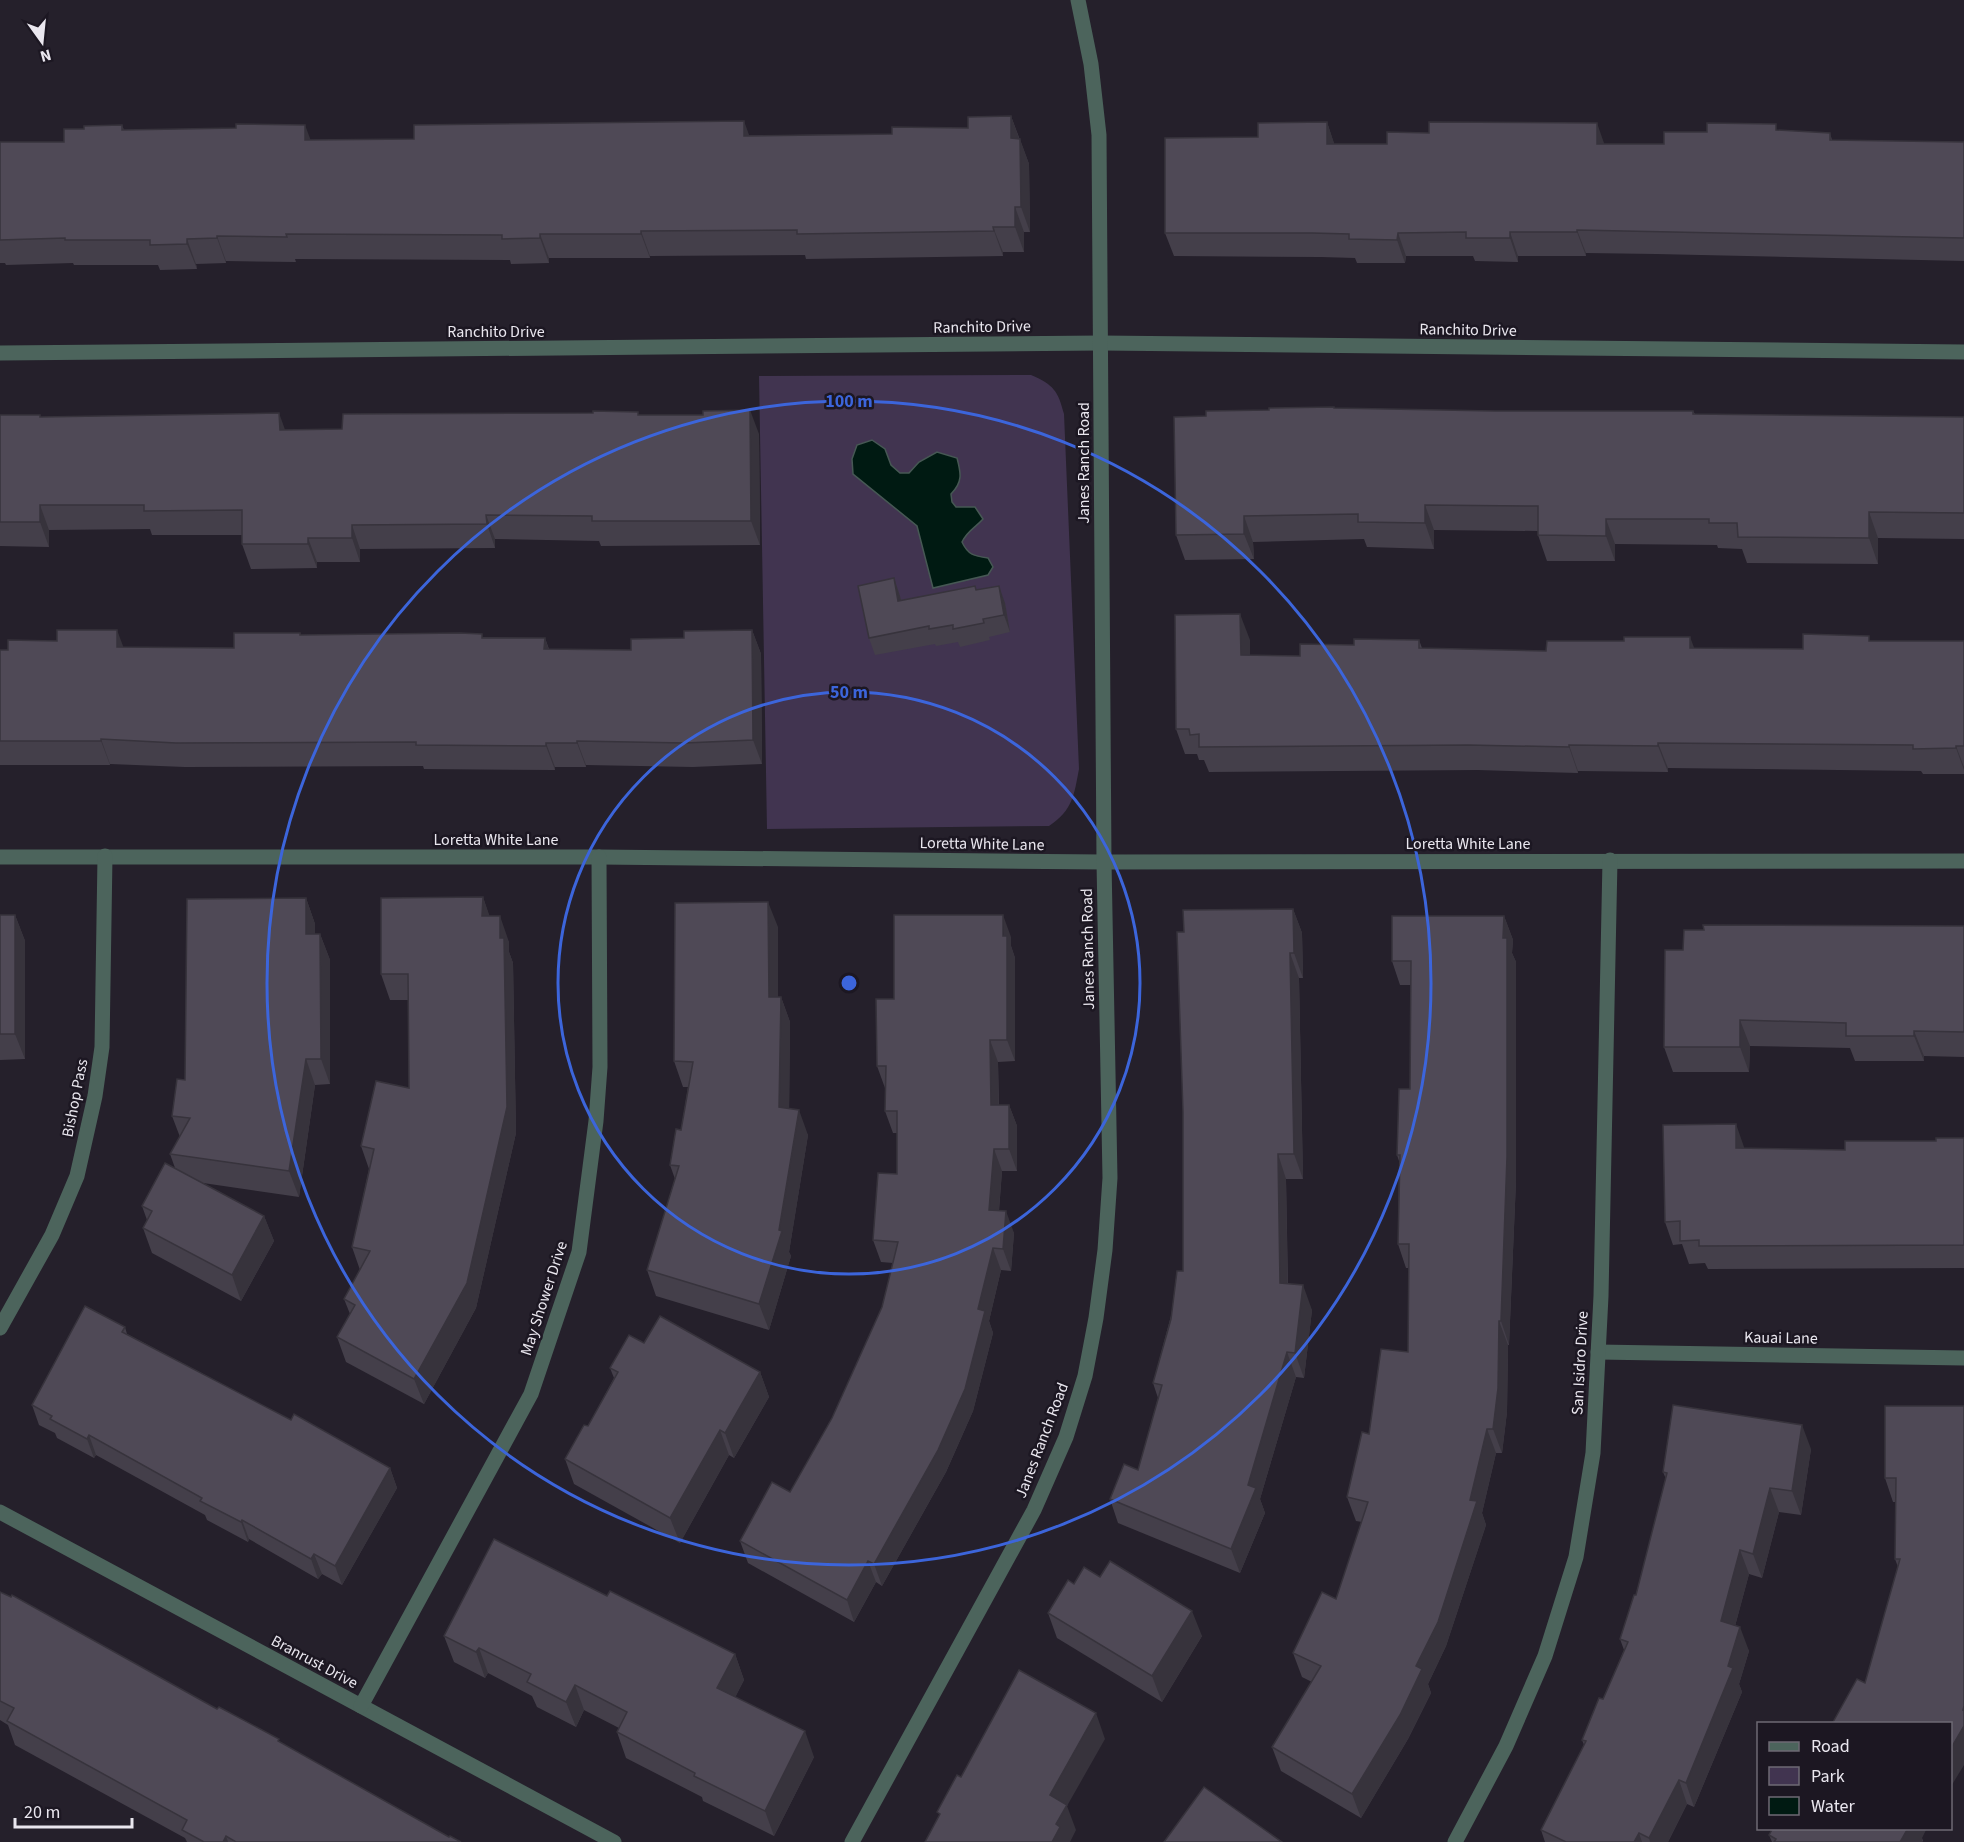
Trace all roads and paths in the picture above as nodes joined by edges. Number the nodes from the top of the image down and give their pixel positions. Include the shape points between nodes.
1 (1078, 0) edge
2 (1101, 343) junction
3 (1964, 352) edge
4 (0, 353) edge
5 (0, 856) edge
6 (105, 856) junction
7 (599, 857) junction
8 (1610, 860) junction
9 (1964, 861) edge
10 (1104, 862) junction
11 (0, 1328) edge
12 (1598, 1352) junction
13 (1964, 1358) edge
14 (0, 1512) edge
15 (361, 1706) junction
16 (614, 1842) edge
17 (852, 1842) edge
18 (1455, 1842) edge

1 - 2 street, Janes Ranch Road via 1091,64 1099,135
2 - 3 street, Ranchito Drive
2 - 4 street, Ranchito Drive
2 - 10 street, Janes Ranch Road
5 - 6 street, Loretta White Lane
6 - 7 street, Loretta White Lane
6 - 11 street, Bishop Pass via 102,1047 77,1176 52,1235
7 - 10 street, Loretta White Lane
7 - 15 street, May Shower Drive via 600,1067 579,1252 531,1394
8 - 9 street, Loretta White Lane
8 - 10 street, Loretta White Lane
8 - 12 street, San Isidro Drive
10 - 17 street, Janes Ranch Road via 1110,1178 1106,1250 1085,1376 1066,1437 1034,1510
12 - 13 street, Kauai Lane
12 - 18 street, San Isidro Drive via 1593,1453 1576,1557 1545,1656 1506,1746
14 - 15 street, Branrust Drive
15 - 16 street, Branrust Drive

